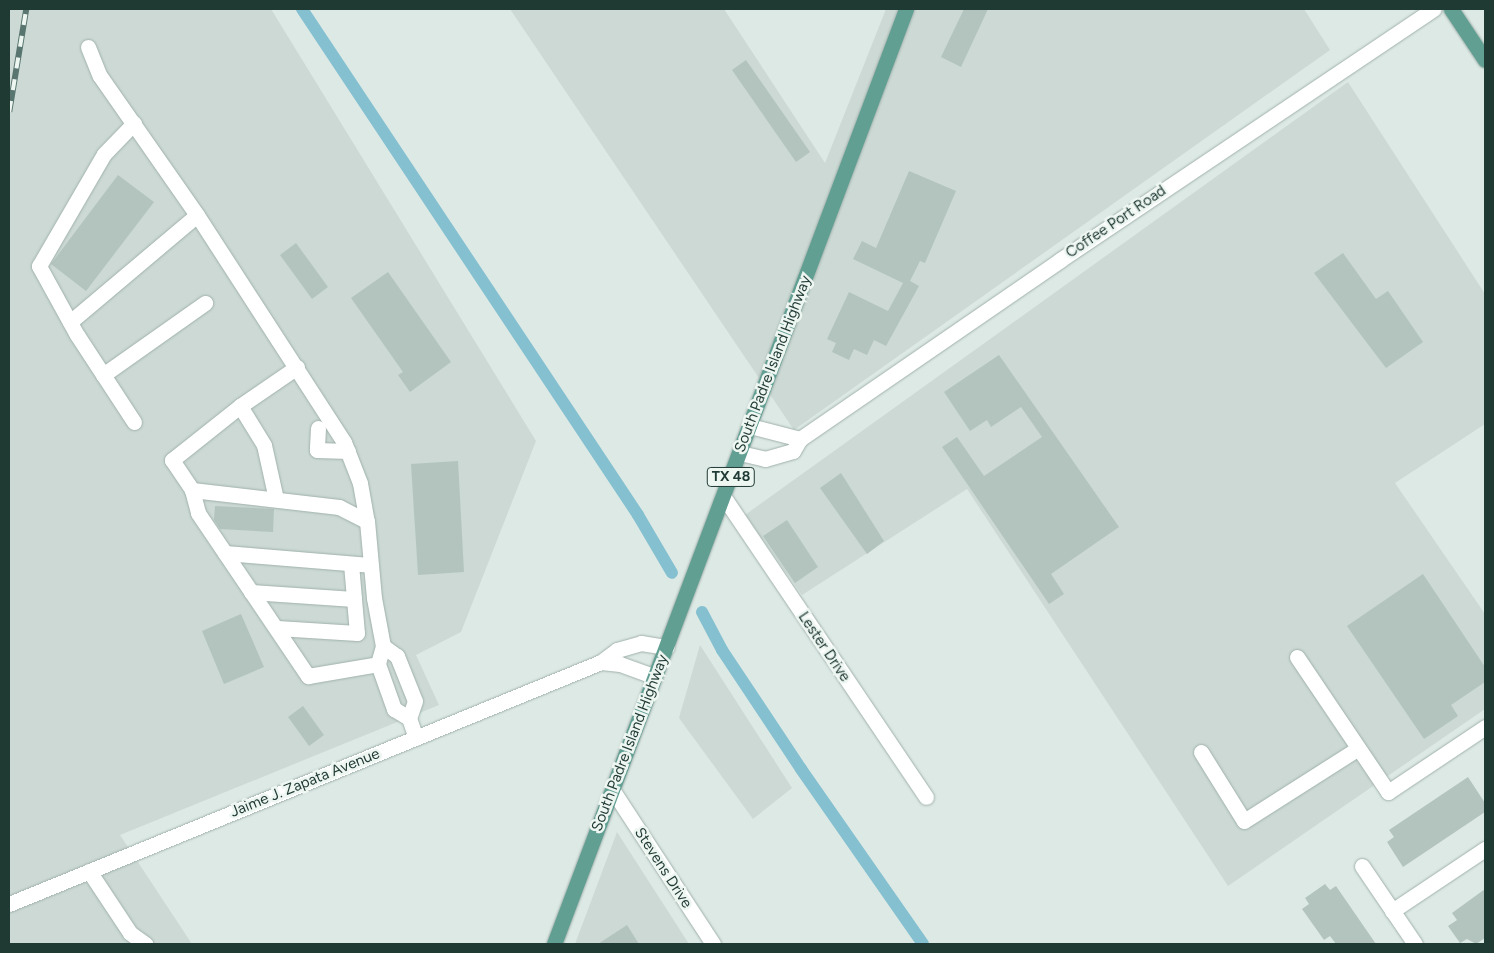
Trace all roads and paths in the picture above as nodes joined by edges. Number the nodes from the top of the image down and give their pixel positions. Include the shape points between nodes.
1 (906, 9) edge
2 (1434, 9) edge
3 (1451, 9) edge
4 (88, 47) dead end
5 (1485, 60) edge
6 (134, 123) junction
7 (197, 214) junction
8 (205, 303) dead end
9 (70, 322) junction
10 (297, 367) junction
11 (103, 375) junction
12 (240, 406) junction
13 (134, 422) dead end
14 (750, 426) junction
15 (318, 428) dead end
16 (800, 439) junction
17 (348, 451) junction
18 (740, 453) junction
19 (192, 490) junction
20 (723, 496) junction
21 (276, 500) junction
22 (367, 521) junction
23 (225, 553) junction
24 (351, 564) junction
25 (370, 565) junction
26 (251, 592) junction
27 (354, 598) junction
28 (277, 628) junction
29 (383, 646) junction
30 (667, 647) junction
31 (1297, 658) dead end
32 (601, 662) junction
33 (378, 664) junction
34 (655, 677) junction
35 (409, 718) junction
36 (1485, 727) edge
37 (416, 738) junction
38 (1357, 749) junction
39 (1201, 752) dead end
40 (613, 791) junction
41 (926, 797) dead end
42 (1485, 849) edge
43 (1362, 866) dead end
44 (89, 871) junction
45 (9, 904) edge
46 (1392, 911) junction
47 (145, 944) edge
48 (554, 944) edge
49 (713, 944) edge
50 (1415, 944) edge

1 - 14 main road, South Padre Island Highway / TX 48
2 - 16 street, Coffee Port Road
3 - 5 main road
4 - 6 street via 100,76
6 - 7 street
6 - 9 street via 104,154 39,266
7 - 9 street
7 - 10 street
8 - 11 street
9 - 11 street
10 - 12 street
10 - 17 street
11 - 13 street
12 - 19 street via 172,460
12 - 21 street via 264,445
14 - 16 street
14 - 18 main road, South Padre Island Highway / TX 48
15 - 17 street via 318,450
16 - 18 street, Coffee Port Road via 793,451 778,457
17 - 22 street
18 - 20 main road, South Padre Island Highway / TX 48
19 - 21 street
19 - 23 street via 198,513
20 - 30 main road, South Padre Island Highway / TX 48
20 - 41 street, Lester Drive
21 - 22 street via 338,507
22 - 25 street
23 - 24 street
23 - 26 street
24 - 25 street
24 - 27 street
25 - 29 street
26 - 27 street
26 - 28 street
27 - 28 street via 357,633
28 - 33 street via 308,676
29 - 33 street
29 - 35 street via 397,656 415,701
30 - 32 street, Jaime J. Zapata Avenue via 641,642 617,650
30 - 34 main road, South Padre Island Highway / TX 48
31 - 38 street
32 - 34 street via 620,664
32 - 37 street, Jaime J. Zapata Avenue
33 - 35 street via 394,709
34 - 40 main road, South Padre Island Highway / TX 48
35 - 37 street
36 - 38 street via 1388,792
37 - 44 street, Jaime J. Zapata Avenue
38 - 39 street via 1244,821
40 - 48 main road, South Padre Island Highway / TX 48
40 - 49 street, Stevens Drive
42 - 46 street
43 - 46 street
44 - 45 street, Jaime J. Zapata Avenue
44 - 47 street via 130,933
46 - 50 street

